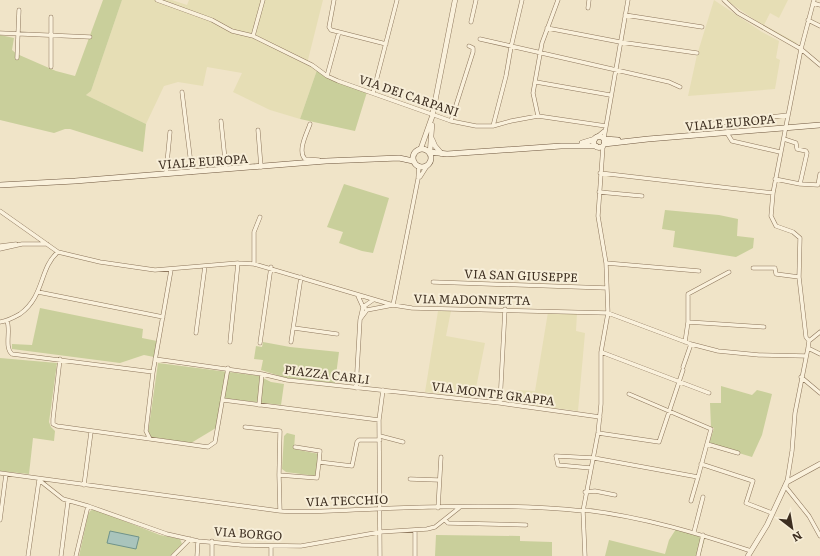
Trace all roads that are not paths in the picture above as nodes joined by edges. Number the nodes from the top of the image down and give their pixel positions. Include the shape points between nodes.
1 (157, 0) edge
2 (263, 0) edge
3 (334, 0) edge
4 (397, 0) edge
5 (455, 0) edge
6 (476, 0) edge
7 (522, 0) edge
8 (558, 0) edge
9 (589, 0) edge
10 (628, 0) edge
11 (724, 0) edge
12 (814, 1) edge
13 (820, 5) edge
14 (588, 8) dead end
15 (19, 10) dead end
16 (625, 15) junction
17 (51, 17) dead end
18 (808, 20) junction
19 (472, 22) dead end
20 (820, 26) edge
21 (702, 27) dead end
22 (547, 28) junction
23 (339, 32) junction
24 (0, 33) edge
25 (19, 34) junction
26 (51, 34) junction
27 (253, 36) junction
28 (90, 37) dead end
29 (480, 39) dead end
30 (620, 42) junction
31 (386, 44) junction
32 (469, 46) dead end
33 (511, 47) junction
34 (801, 49) junction
35 (697, 53) dead end
36 (541, 54) junction
37 (17, 58) dead end
38 (820, 65) edge
39 (51, 67) dead end
40 (615, 70) junction
41 (327, 76) junction
42 (536, 82) junction
43 (680, 87) dead end
44 (182, 92) dead end
45 (373, 93) junction
46 (610, 96) junction
47 (788, 115) junction
48 (433, 116) junction
49 (538, 116) junction
50 (221, 121) dead end
51 (451, 121) junction
52 (310, 124) dead end
53 (820, 125) edge
54 (493, 126) junction
55 (606, 126) junction
56 (710, 126) dead end
57 (786, 128) junction
58 (258, 130) dead end
59 (604, 131) junction
60 (170, 132) dead end
61 (727, 133) junction
62 (431, 137) junction
63 (596, 137) junction
64 (784, 140) junction
65 (604, 142) junction
66 (561, 146) junction
67 (596, 146) junction
68 (421, 148) junction
69 (415, 152) junction
70 (430, 152) junction
71 (780, 152) junction
72 (445, 154) junction
73 (601, 154) junction
74 (399, 158) junction
75 (326, 161) junction
76 (413, 161) junction
77 (429, 164) junction
78 (419, 166) junction
79 (261, 167) junction
80 (226, 169) junction
81 (192, 172) junction
82 (166, 173) junction
83 (600, 173) junction
84 (820, 174) edge
85 (418, 179) junction
86 (775, 179) junction
87 (800, 184) junction
88 (0, 186) edge
89 (599, 192) junction
90 (773, 193) junction
91 (642, 196) dead end
92 (0, 211) edge
93 (260, 217) dead end
94 (22, 244) junction
95 (47, 244) junction
96 (0, 246) edge
97 (0, 249) edge
98 (58, 252) junction
99 (238, 263) junction
100 (606, 263) junction
101 (254, 264) junction
102 (205, 266) junction
103 (271, 268) junction
104 (753, 268) dead end
105 (171, 270) junction
106 (699, 271) dead end
107 (729, 272) dead end
108 (301, 277) junction
109 (799, 277) junction
110 (433, 282) dead end
111 (607, 288) junction
112 (38, 292) junction
113 (357, 295) junction
114 (374, 300) junction
115 (393, 305) junction
116 (363, 306) junction
117 (505, 309) junction
118 (367, 310) junction
119 (608, 313) junction
120 (163, 316) junction
121 (361, 318) junction
122 (7, 321) junction
123 (0, 322) edge
124 (688, 322) junction
125 (764, 327) dead end
126 (294, 328) junction
127 (820, 332) edge
128 (196, 333) dead end
129 (337, 334) dead end
130 (230, 342) dead end
131 (291, 342) dead end
132 (685, 342) junction
133 (809, 342) junction
134 (260, 343) dead end
135 (690, 344) junction
136 (808, 348) junction
137 (602, 352) junction
138 (820, 354) edge
139 (806, 356) junction
140 (60, 359) junction
141 (156, 359) junction
142 (228, 368) junction
143 (153, 372) junction
144 (262, 374) junction
145 (801, 377) junction
146 (678, 383) junction
147 (356, 388) junction
148 (383, 390) junction
149 (708, 393) dead end
150 (820, 393) edge
151 (629, 394) dead end
152 (223, 400) junction
153 (500, 403) junction
154 (259, 405) junction
155 (668, 412) junction
156 (600, 417) junction
157 (379, 420) junction
158 (245, 427) dead end
159 (146, 431) junction
160 (91, 432) junction
161 (598, 433) junction
162 (380, 438) junction
163 (138, 439) junction
164 (152, 440) junction
165 (403, 442) dead end
166 (707, 444) junction
167 (296, 447) dead end
168 (738, 453) dead end
169 (441, 457) dead end
170 (594, 458) junction
171 (319, 462) junction
172 (702, 464) junction
173 (820, 464) edge
174 (591, 468) junction
175 (0, 473) edge
176 (6, 474) junction
177 (279, 475) junction
178 (698, 477) junction
179 (410, 479) dead end
180 (39, 480) junction
181 (438, 480) junction
182 (786, 484) junction
183 (84, 485) junction
184 (585, 492) junction
185 (615, 494) dead end
186 (703, 497) dead end
187 (68, 501) junction
188 (691, 502) dead end
189 (88, 506) junction
190 (460, 507) junction
191 (438, 508) junction
192 (380, 509) junction
193 (280, 511) junction
194 (582, 511) junction
195 (772, 513) junction
196 (0, 520) edge
197 (445, 520) junction
198 (526, 525) dead end
199 (415, 530) junction
200 (380, 532) junction
201 (694, 532) junction
202 (703, 535) junction
203 (820, 536) edge
204 (190, 539) junction
205 (198, 541) junction
206 (212, 541) junction
207 (271, 546) junction
208 (751, 551) junction
209 (28, 556) edge
210 (60, 556) edge
211 (76, 556) edge
212 (173, 556) edge
213 (197, 556) edge
214 (212, 556) edge
215 (271, 556) edge
216 (380, 556) edge
217 (415, 556) edge
218 (585, 556) edge
219 (698, 556) edge
220 (748, 556) edge

1 - 27 street, VIA DEI CARPANI via 212,20 232,31
2 - 27 street
3 - 23 street via 329,26 331,30
4 - 31 street
5 - 48 street
6 - 19 street
7 - 33 street
8 - 22 street
9 - 14 street
10 - 16 street
11 - 34 street via 738,14
12 - 13 street
12 - 18 street
15 - 25 street
16 - 21 street
16 - 30 street
17 - 26 street
18 - 20 street
18 - 34 street
22 - 30 street
22 - 36 street
23 - 31 street
23 - 41 street
24 - 25 street
25 - 26 street
25 - 37 street
26 - 28 street
26 - 39 street
27 - 41 street, VIA DEI CARPANI via 312,65
29 - 33 street
30 - 35 street
30 - 40 street
31 - 45 street
32 - 51 street via 473,50
33 - 36 street
33 - 54 street
34 - 38 street
34 - 47 street
36 - 40 street
36 - 42 street
40 - 43 street via 670,82
40 - 46 street
41 - 45 street, VIA DEI CARPANI
42 - 46 street
42 - 49 street via 533,93
44 - 81 street
45 - 48 street, VIA DEI CARPANI
46 - 55 street
47 - 56 street
47 - 57 street
48 - 51 street, VIA DEI CARPANI
48 - 62 street
48 - 68 street
49 - 54 street, VIA DEI CARPANI
49 - 55 street, VIA DEI CARPANI
50 - 80 street
51 - 54 street, VIA DEI CARPANI via 476,126
52 - 75 street via 302,149 303,158
53 - 57 main road, VIALE EUROPA
55 - 59 street
57 - 61 main road, VIALE EUROPA
57 - 64 street
58 - 79 street
59 - 63 street
59 - 65 street
60 - 82 street
61 - 65 main road, VIALE EUROPA
61 - 71 street via 732,141
62 - 70 street
62 - 72 street via 435,146
63 - 65 main road
63 - 66 main road via 586,142
63 - 67 main road
64 - 71 street
64 - 87 street via 796,143 796,149 807,152
65 - 67 main road
65 - 73 street
66 - 67 main road
66 - 72 main road
67 - 73 street
68 - 69 main road
68 - 70 main road
69 - 74 main road, VIALE EUROPA
69 - 76 main road
70 - 72 main road
70 - 77 main road via 432,157
71 - 86 street
72 - 77 main road
73 - 83 street
74 - 75 main road, VIALE EUROPA
74 - 76 main road, VIALE EUROPA
75 - 79 main road, VIALE EUROPA
76 - 78 main road
77 - 78 main road
77 - 85 street
78 - 85 street
79 - 80 main road, VIALE EUROPA
80 - 81 main road, VIALE EUROPA
81 - 82 main road, VIALE EUROPA
82 - 88 main road, VIALE EUROPA
83 - 89 street
83 - 90 street
84 - 87 street via 818,185
85 - 115 street
86 - 87 street
86 - 90 street
89 - 91 street
89 - 100 street via 598,216
90 - 109 street via 770,216 772,221 776,226 800,238
92 - 95 street, VIA MADONNETTA
93 - 101 street via 254,232
94 - 95 street
94 - 96 street
94 - 97 street
95 - 98 street, VIA MADONNETTA
98 - 105 street, VIA MADONNETTA via 124,266
98 - 112 street via 53,256
99 - 101 street, VIA MADONNETTA
99 - 102 street, VIA MADONNETTA
99 - 130 street
100 - 106 street
100 - 111 street
101 - 103 street, VIA MADONNETTA
102 - 105 street, VIA MADONNETTA
102 - 128 street
103 - 108 street, VIA MADONNETTA
103 - 134 street
104 - 109 street via 774,268 776,274
105 - 120 street
107 - 124 street via 688,294
108 - 113 street, VIA MADONNETTA
108 - 126 street
109 - 133 street via 806,337
110 - 111 street, VIA SAN GIUSEPPE
111 - 119 street
112 - 120 street
112 - 122 street via 27,309
113 - 114 street, VIA MADONNETTA
113 - 116 street
114 - 115 street, VIA MADONNETTA
114 - 116 street
115 - 117 street, VIA MADONNETTA via 412,308
115 - 118 street
116 - 118 street
116 - 121 street
117 - 119 street, VIA MADONNETTA
117 - 153 street
118 - 121 street
119 - 132 street, VIA MADONNETTA
119 - 137 street
120 - 141 street
121 - 147 street
122 - 123 street
122 - 140 street via 12,354
124 - 125 street
124 - 132 street
126 - 129 street
126 - 131 street
127 - 133 street
132 - 135 street, VIA MADONNETTA
133 - 136 street
135 - 139 street, VIA MADONNETTA via 745,354
135 - 146 street
136 - 138 street
136 - 139 street
137 - 146 street
137 - 156 street
139 - 145 street
140 - 143 street
140 - 160 street via 54,424 60,428
141 - 142 street, PIAZZA CARLI
141 - 143 street
142 - 144 street, PIAZZA CARLI
142 - 152 street
143 - 159 street
144 - 147 street, PIAZZA CARLI via 286,380
144 - 154 street
145 - 150 street
145 - 182 street
146 - 149 street
146 - 155 street
147 - 148 street, PIAZZA CARLI
148 - 153 street, VIA MONTE GRAPPA
148 - 157 street, PIAZZA CARLI
151 - 155 street
152 - 154 street
152 - 164 street via 213,445 208,447
153 - 156 street, VIA MONTE GRAPPA
154 - 157 street
155 - 161 street via 659,442
155 - 166 street via 711,429
156 - 161 street
157 - 162 street, PIAZZA CARLI
158 - 177 street via 280,431
159 - 163 street
159 - 164 street via 148,438
160 - 163 street
160 - 183 street
161 - 170 street
162 - 165 street
162 - 171 street via 359,440 352,466
162 - 192 street, PIAZZA CARLI
163 - 164 street
166 - 168 street
166 - 172 street
167 - 171 street via 320,451
169 - 181 street
170 - 174 street
170 - 174 street via 556,456 558,465
170 - 178 street
171 - 177 street via 317,478
172 - 178 street
172 - 195 street via 752,481 746,503
173 - 182 street
174 - 184 street
175 - 176 street, VIA TECCHIO
176 - 180 street, VIA TECCHIO
176 - 196 street
177 - 193 street
178 - 188 street
179 - 181 street
180 - 183 street, VIA TECCHIO
180 - 187 street, VIA BORGO
180 - 209 street
181 - 191 street
182 - 195 street
182 - 203 street
183 - 193 street, VIA TECCHIO
184 - 185 street
184 - 194 street
186 - 201 street
187 - 189 street, VIA BORGO
187 - 210 street
189 - 204 street, VIA BORGO via 167,534
189 - 211 street
190 - 191 street, VIA TECCHIO
190 - 194 street, VIA TECCHIO via 544,507
190 - 197 street, VIA BORGO
191 - 192 street, VIA TECCHIO
192 - 193 street, VIA TECCHIO via 314,513
192 - 200 street, PIAZZA CARLI
194 - 201 street, VIA TECCHIO via 620,515
194 - 218 street
195 - 208 street
197 - 198 street via 448,523
197 - 199 street, VIA BORGO via 435,527
199 - 200 street, VIA BORGO
199 - 217 street
200 - 207 street, VIA BORGO via 301,546
200 - 216 street, PIAZZA CARLI
201 - 202 street, VIA TECCHIO
202 - 208 street, VIA TECCHIO
202 - 219 street
204 - 205 street, VIA BORGO
204 - 212 street
205 - 206 street, VIA BORGO
205 - 213 street
206 - 207 street, VIA BORGO
206 - 214 street
207 - 215 street
208 - 220 street

